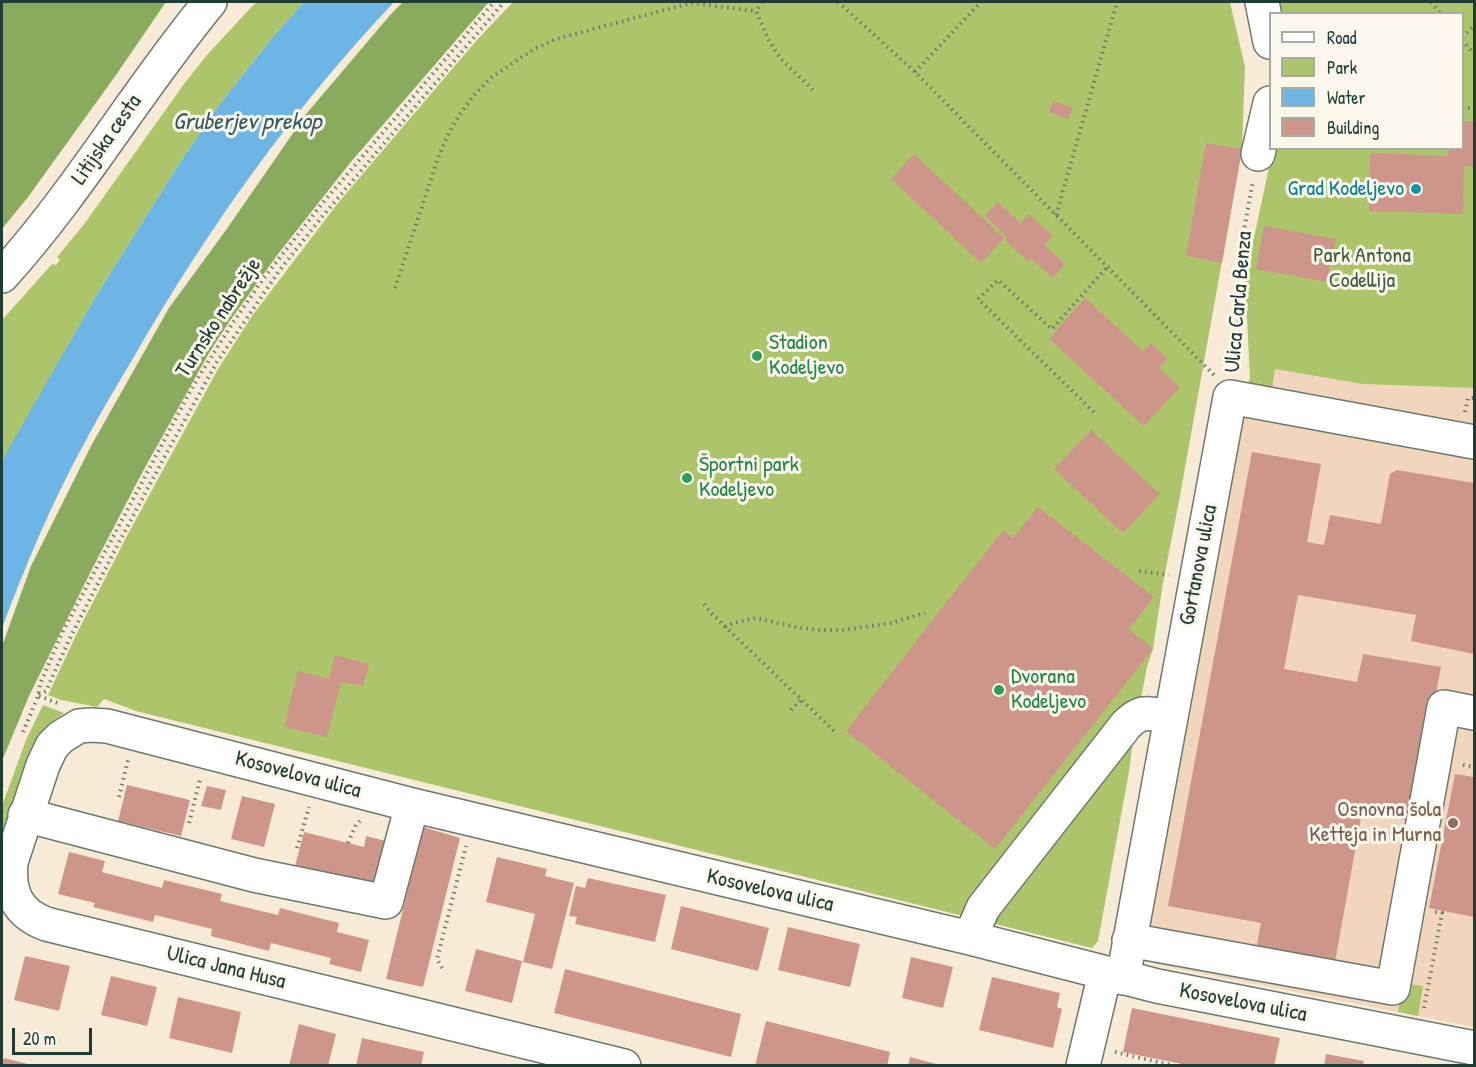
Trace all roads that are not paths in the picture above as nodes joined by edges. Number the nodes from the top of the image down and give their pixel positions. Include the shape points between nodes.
1 (210, 2) edge
2 (1262, 2) edge
3 (1269, 37) edge
4 (1269, 107) edge
5 (1258, 154) road end
6 (2, 276) edge
7 (1474, 442) edge
8 (1474, 713) edge
9 (64, 717) joint
10 (1171, 717) junction
11 (412, 805) junction
12 (25, 815) junction
13 (970, 938) junction
14 (1130, 940) junction
15 (1114, 975) junction
16 (1392, 988) junction
17 (1384, 1030) junction
18 (1474, 1048) edge
19 (624, 1065) edge
20 (1083, 1065) edge

1 - 6 street, Litijska cesta via 171,50 66,198
2 - 3 street
4 - 5 street
7 - 10 street, Gortanova ulica via 1230,394
8 - 16 street via 1444,707
9 - 11 street, Kosovelova ulica via 79,726 107,726
9 - 12 street, Ulica Jana Husa via 61,737 43,765
10 - 13 street via 1144,713 1126,725 983,908
10 - 14 street, Gortanova ulica
11 - 12 street via 386,902 254,875
11 - 13 street, Kosovelova ulica
12 - 19 street, Ulica Jana Husa via 9,876 15,899 35,920
13 - 15 street, Kosovelova ulica
14 - 15 street, Gortanova ulica
14 - 16 street
15 - 17 street, Kosovelova ulica
15 - 20 street, Gortanova ulica
16 - 17 street
17 - 18 street, Kosovelova ulica

